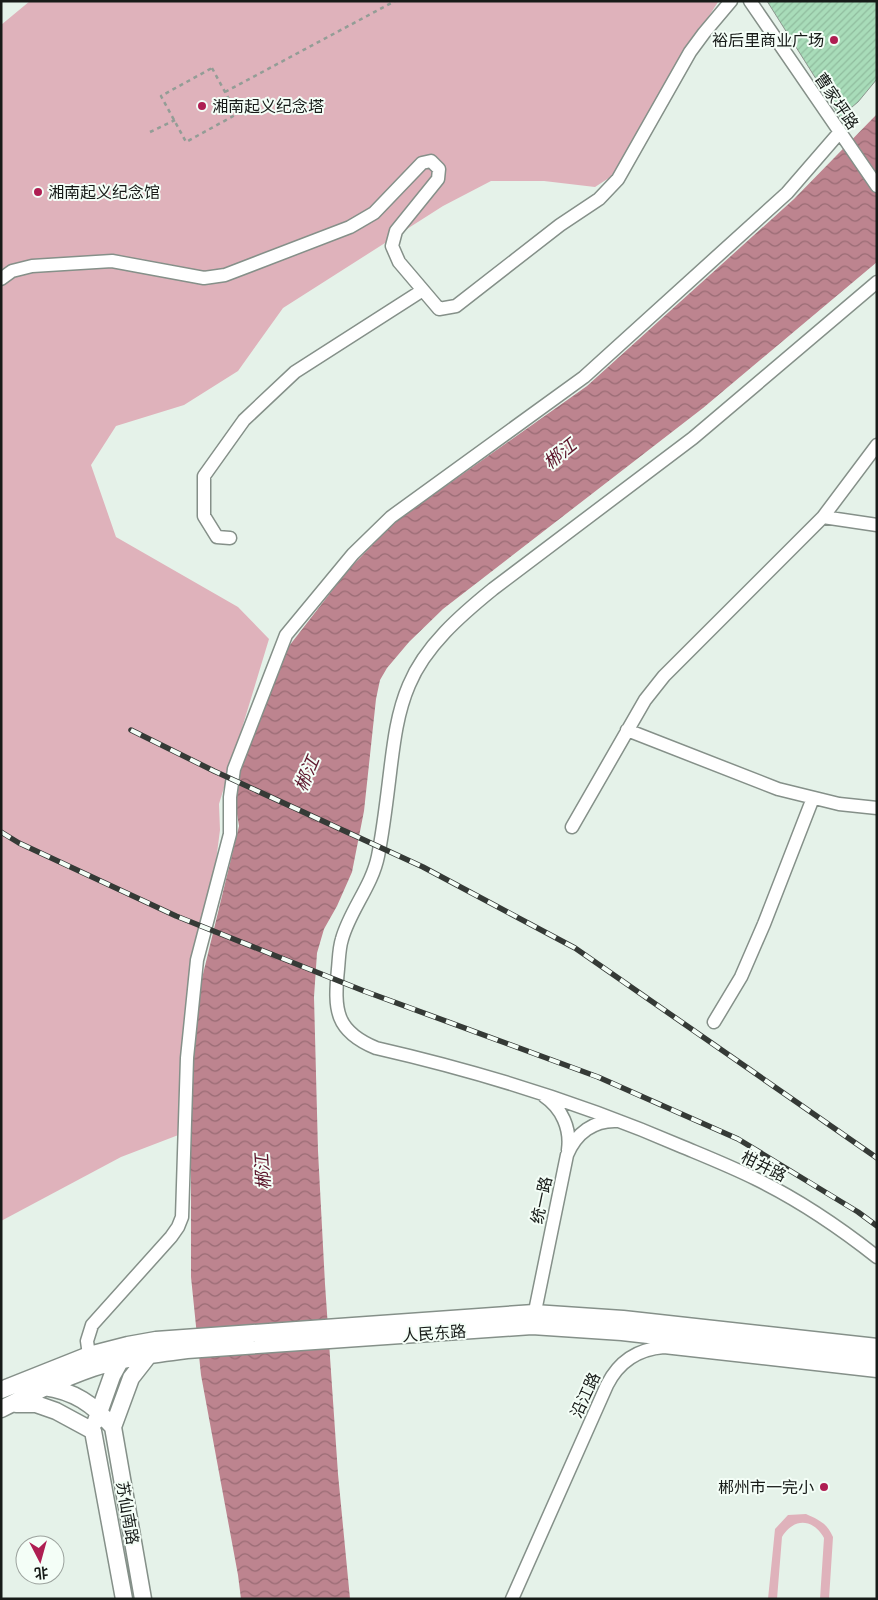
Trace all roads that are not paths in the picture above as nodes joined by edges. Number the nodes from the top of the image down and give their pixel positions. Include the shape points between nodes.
1 (731, 1) edge
2 (750, 1) edge
3 (839, 133) junction
4 (877, 186) edge
5 (1, 279) edge
6 (877, 282) edge
7 (423, 290) junction
8 (877, 445) edge
9 (823, 517) junction
10 (877, 525) edge
11 (230, 538) dead end
12 (627, 730) junction
13 (813, 798) junction
14 (877, 808) edge
15 (572, 827) dead end
16 (714, 1022) dead end
17 (532, 1090) junction
18 (627, 1123) junction
19 (567, 1155) junction
20 (877, 1257) edge
21 (533, 1320) junction
22 (186, 1344) junction
23 (128, 1345) junction
24 (877, 1348) edge
25 (89, 1355) junction
26 (149, 1355) junction
27 (120, 1361) junction
28 (877, 1361) edge
29 (877, 1371) edge
30 (44, 1387) junction
31 (3, 1389) edge
32 (6, 1406) edge
33 (99, 1410) junction
34 (114, 1427) junction
35 (93, 1432) junction
36 (124, 1599) edge
37 (143, 1599) edge
38 (512, 1599) edge

1 - 7 street via 690,52 618,179 599,199 560,224 456,306 439,309
2 - 3 street, 曹家坪路
3 - 4 street, 曹家坪路
3 - 25 street via 786,193 584,377 391,517 353,554 286,636 234,769 230,834 197,960 188,1058 182,1217 171,1237 92,1325 87,1341
5 - 7 street via 12,271 32,266 112,261 204,278 225,275 350,227 374,213 422,163 431,161 439,169 438,179 396,231 392,246 399,262
6 - 17 street, 柑井路 via 693,438 468,610 427,652 409,684 393,746 377,859 342,940 336,992 340,1019 359,1042
7 - 11 street via 295,372 244,420 204,476 204,516 217,537
8 - 9 street
9 - 10 street
9 - 12 street via 664,676
12 - 13 street via 778,789
12 - 15 street
13 - 14 street
13 - 16 street via 741,977
17 - 18 street, 柑井路
17 - 19 street via 547,1098 563,1117 568,1136
18 - 19 street, 统一路 via 602,1122 586,1129
18 - 20 street, 柑井路 via 783,1193
19 - 21 street, 统一路
21 - 22 main road, 人民东路
21 - 24 main road, 人民东路 via 623,1319
21 - 28 main road, 人民东路
22 - 23 main road, 人民东路
22 - 26 main road, 人民东路
23 - 25 main road, 人民东路
23 - 27 main road, 苏仙南路
25 - 31 main road, 人民东路
26 - 27 main road, 人民东路
26 - 34 main road, 苏仙南路 via 132,1378
27 - 30 main road, 人民东路
27 - 33 main road, 苏仙南路
29 - 38 street, 沿江路 via 664,1346 629,1358 607,1385
30 - 31 main road
30 - 32 main road, 人民东路
30 - 33 main road via 64,1390
32 - 35 main road via 36,1404 74,1419
33 - 34 main road
33 - 35 main road, 苏仙南路
34 - 37 main road, 苏仙南路
35 - 36 main road, 苏仙南路

